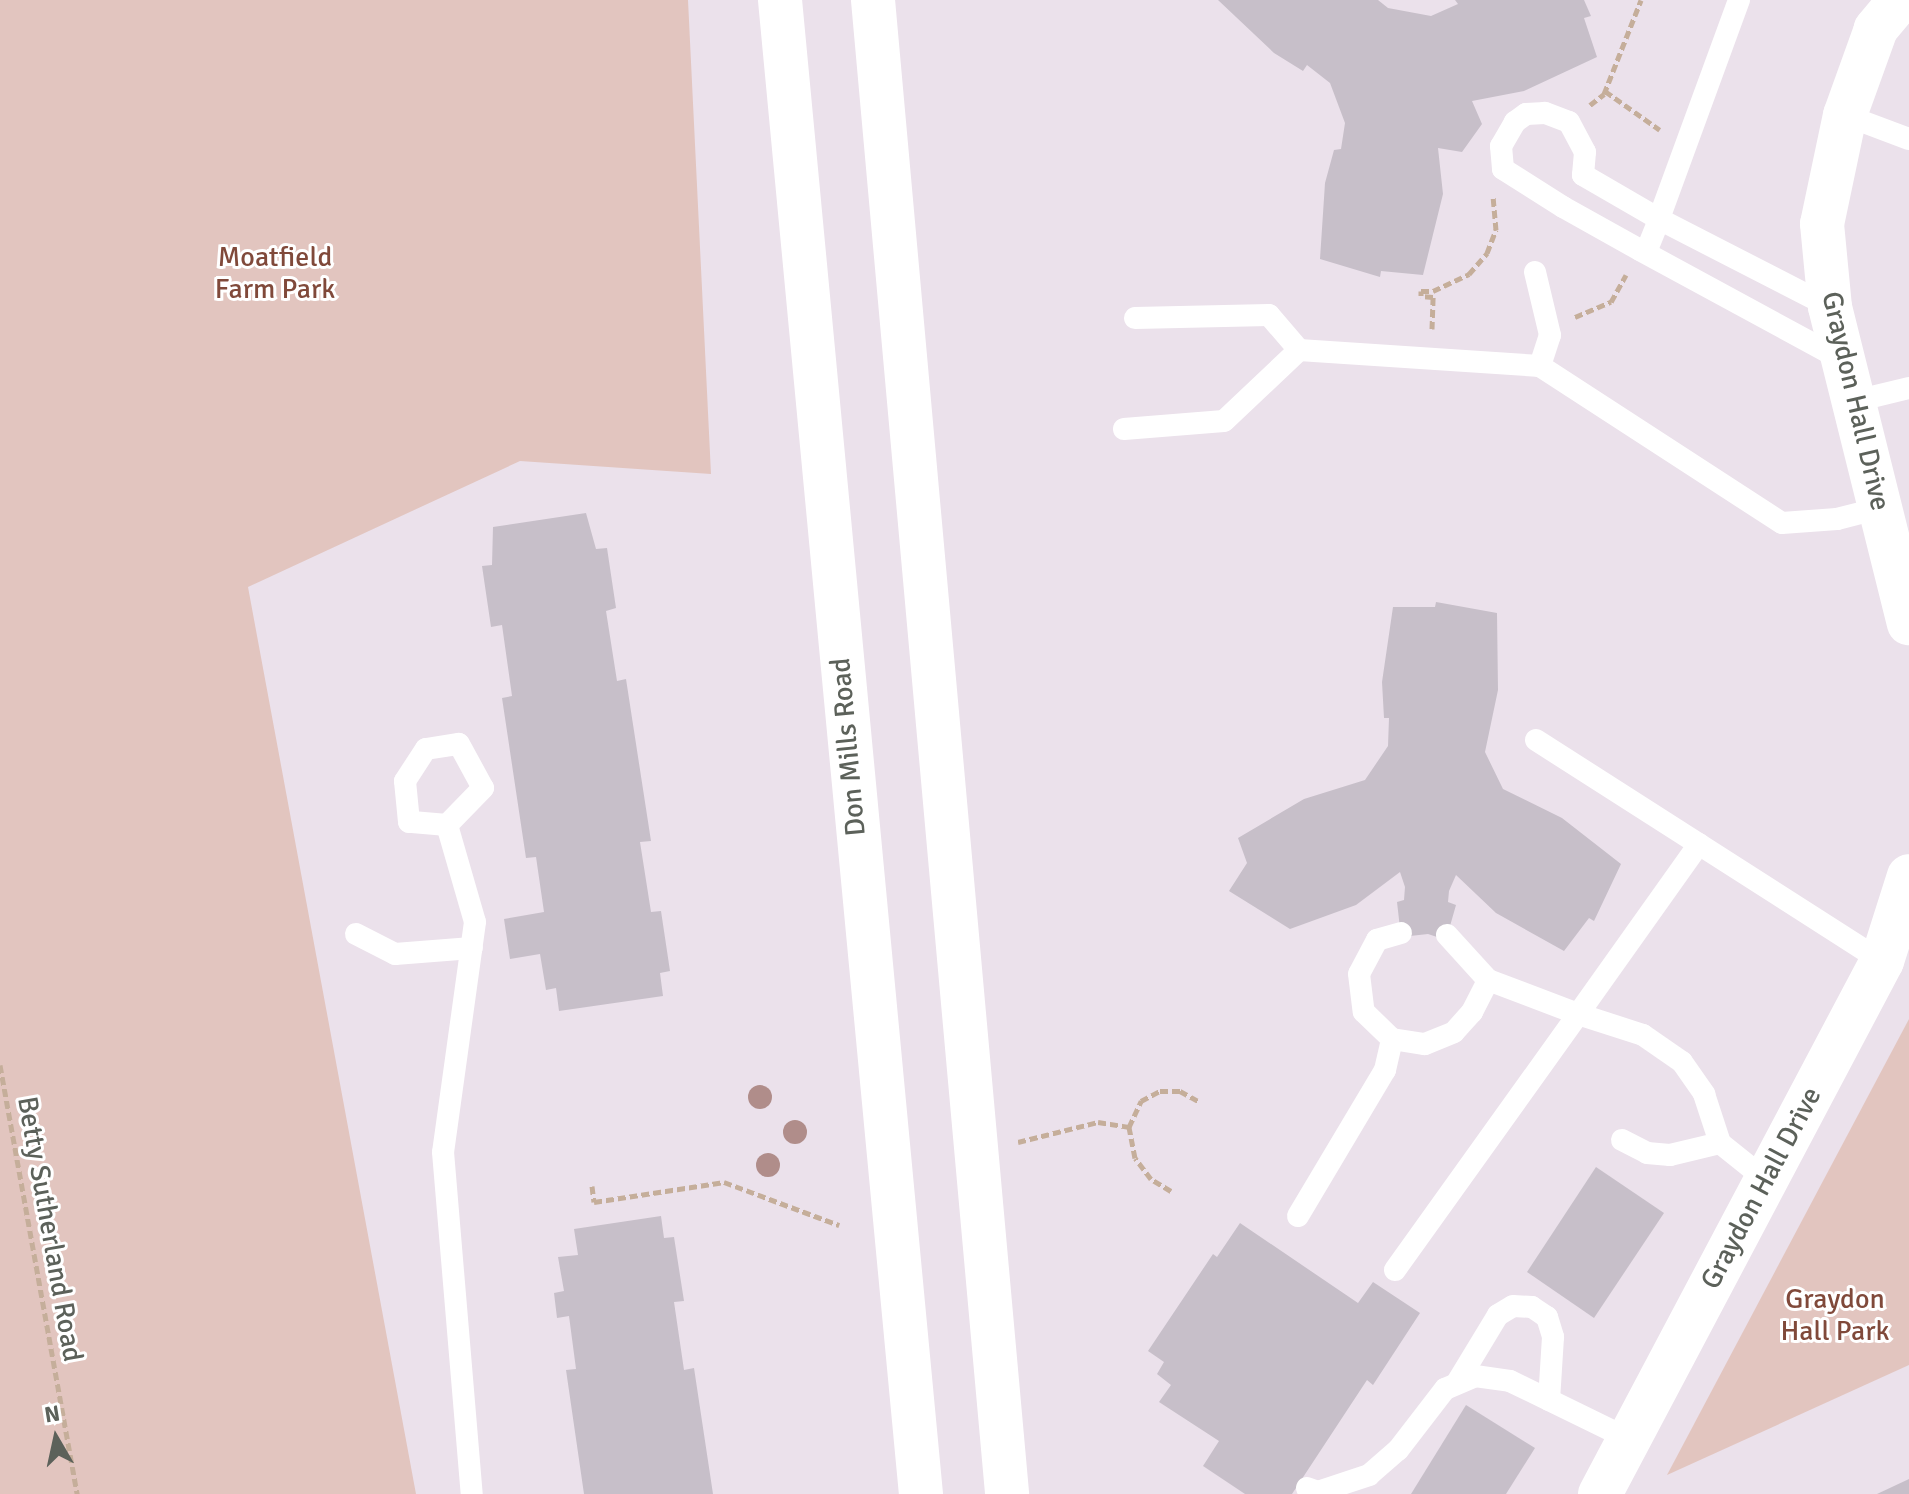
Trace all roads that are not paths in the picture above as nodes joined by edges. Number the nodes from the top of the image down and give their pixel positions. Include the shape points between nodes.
1 (780, 0) edge
2 (873, 0) edge
3 (1739, 0) edge
4 (1900, 0) edge
5 (1845, 115) junction
6 (1909, 139) edge
7 (1583, 175) junction
8 (1563, 207) junction
9 (1659, 219) junction
10 (1638, 260) junction
11 (1535, 272) dead end
12 (1830, 307) junction
13 (1135, 318) dead end
14 (1299, 350) junction
15 (1841, 359) junction
16 (1540, 366) junction
17 (1909, 388) edge
18 (1851, 402) junction
19 (1124, 429) dead end
20 (1880, 508) junction
21 (1909, 623) edge
22 (1536, 740) dead end
23 (447, 825) dead end
24 (1699, 844) junction
25 (1909, 876) edge
26 (1401, 933) dead end
27 (356, 934) dead end
28 (1447, 935) dead end
29 (472, 948) junction
30 (1882, 961) junction
31 (1488, 980) junction
32 (1578, 1014) junction
33 (1392, 1039) junction
34 (1622, 1140) dead end
35 (1720, 1143) junction
36 (1765, 1179) junction
37 (1298, 1216) dead end
38 (1395, 1270) dead end
39 (1458, 1381) junction
40 (1549, 1400) junction
41 (1629, 1439) junction
42 (1307, 1488) dead end
43 (472, 1494) edge
44 (921, 1494) edge
45 (1007, 1494) edge
46 (1600, 1494) edge

1 - 44 main road, Don Mills Road
2 - 45 main road
3 - 9 lane
4 - 5 main road, Graydon Hall Drive via 1876,29
5 - 6 lane
5 - 12 main road, Graydon Hall Drive via 1822,224
7 - 8 lane
7 - 8 lane via 1585,152 1569,122 1545,113 1526,114 1505,136 1503,169
7 - 9 lane
8 - 10 lane
9 - 10 lane
9 - 12 lane
10 - 15 lane
11 - 16 lane via 1548,328
12 - 15 main road, Graydon Hall Drive
13 - 14 lane via 1269,315
14 - 16 lane
14 - 19 lane via 1224,421
15 - 18 main road, Graydon Hall Drive
16 - 20 lane via 1782,523 1837,519
17 - 18 lane
18 - 20 main road, Graydon Hall Drive
20 - 21 main road, Graydon Hall Drive
22 - 24 lane
23 - 29 lane via 475,922
24 - 30 lane
24 - 32 lane
25 - 30 main road, Graydon Hall Drive
26 - 33 lane via 1377,940 1359,974 1364,1012
27 - 29 lane via 395,954
28 - 31 lane
29 - 43 lane via 443,1152
30 - 36 main road, Graydon Hall Drive
31 - 32 lane
31 - 33 lane via 1472,1012 1454,1032 1425,1044
32 - 35 lane via 1643,1035 1682,1062 1704,1094
32 - 38 lane
33 - 37 lane via 1385,1070
34 - 35 lane via 1647,1153 1670,1155
35 - 36 lane
36 - 41 main road, Graydon Hall Drive
39 - 40 lane via 1492,1376
39 - 40 lane via 1498,1315 1513,1306 1532,1307 1547,1317 1553,1337
39 - 42 lane via 1369,1475 1318,1492
40 - 41 lane
41 - 46 main road, Graydon Hall Drive

